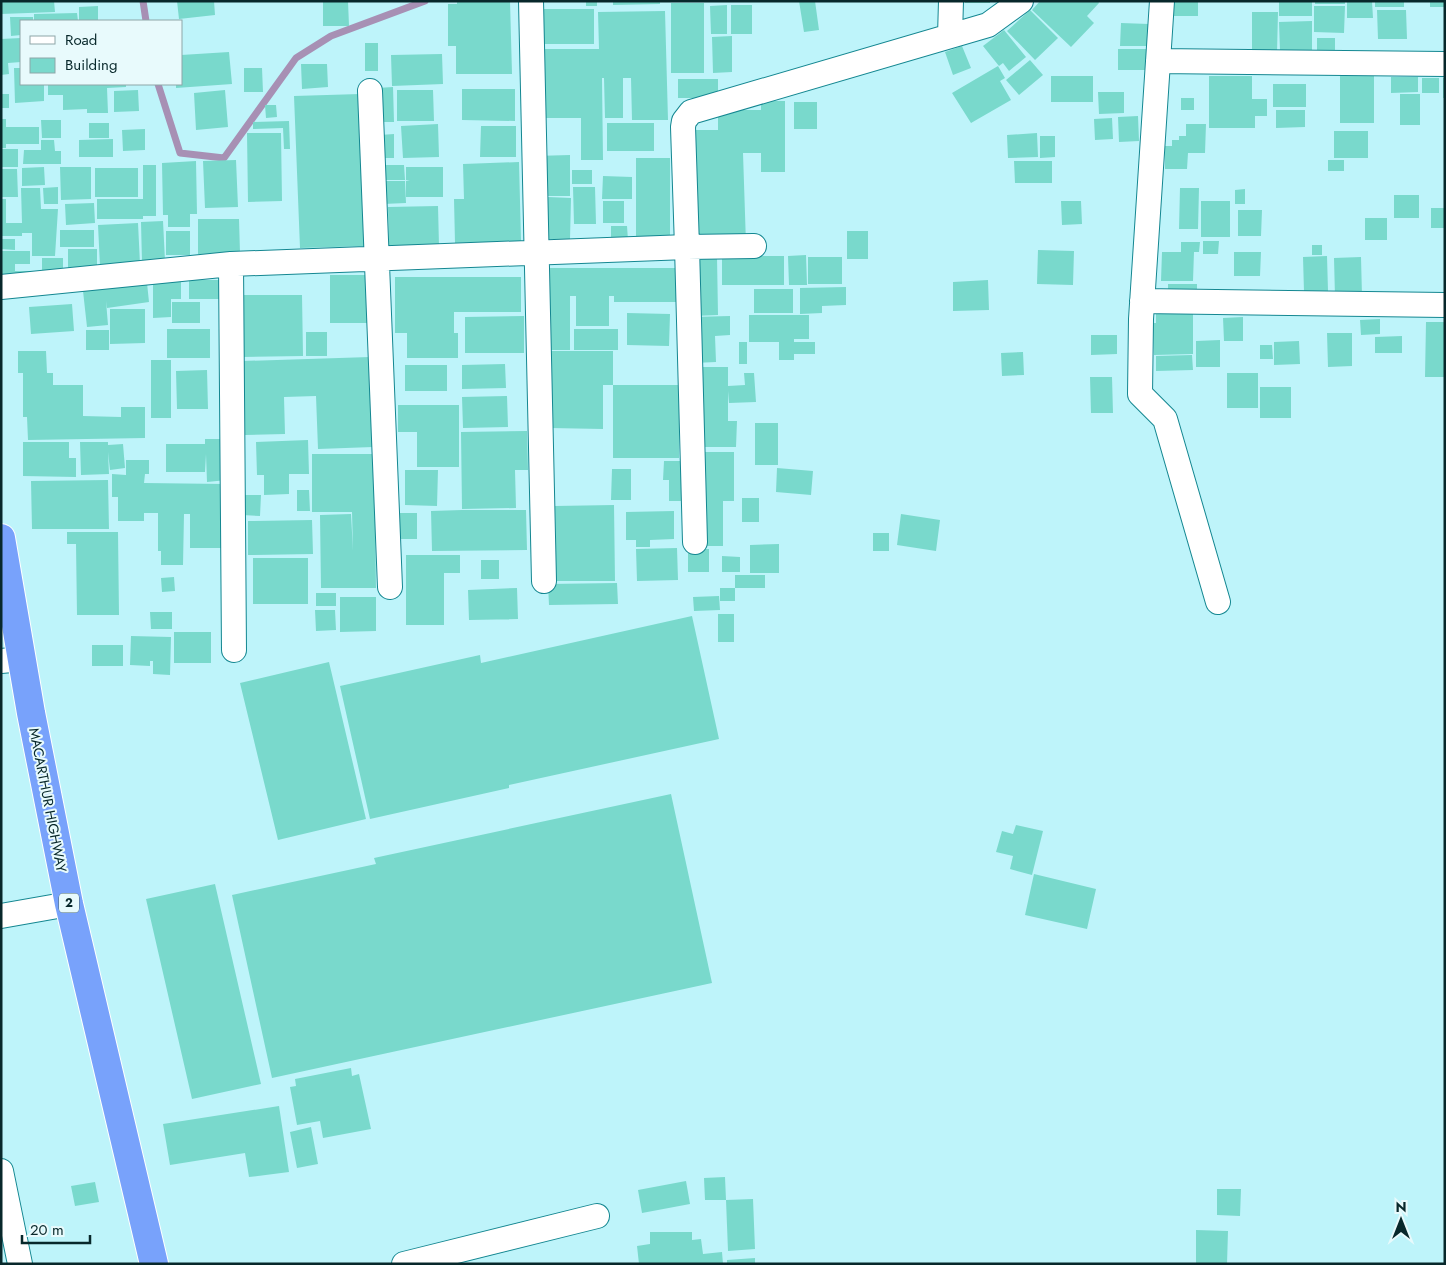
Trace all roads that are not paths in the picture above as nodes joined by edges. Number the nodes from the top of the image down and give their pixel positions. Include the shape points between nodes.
1 (531, 1) edge
2 (951, 1) edge
3 (1021, 1) edge
4 (1162, 1) edge
5 (950, 36) junction
6 (1158, 61) junction
7 (1445, 64) edge
8 (370, 91) dead end
9 (754, 246) dead end
10 (687, 247) junction
11 (536, 254) junction
12 (379, 259) junction
13 (231, 264) junction
14 (1, 287) edge
15 (1142, 301) junction
16 (1445, 305) edge
17 (1, 538) edge
18 (695, 542) dead end
19 (4, 568) edge
20 (544, 581) dead end
21 (390, 587) dead end
22 (1218, 602) dead end
23 (234, 650) dead end
24 (12, 660) edge
25 (69, 904) junction
26 (1, 916) edge
27 (1, 1172) edge
28 (597, 1216) dead end
29 (20, 1264) edge
30 (154, 1264) edge
31 (404, 1264) edge

1 - 11 street
2 - 5 street
3 - 5 street via 988,25
4 - 6 street
5 - 10 street via 691,112 684,121
6 - 7 street
6 - 15 street
8 - 12 street
9 - 10 street
10 - 11 street
10 - 18 street
11 - 12 street
11 - 20 street
12 - 13 street
12 - 21 street
13 - 14 street
13 - 23 street
15 - 16 street
15 - 22 street via 1140,394 1166,420
17 - 19 highway, MACARTHUR HIGHWAY / 2
19 - 24 highway, MACARTHUR HIGHWAY / 2
24 - 25 highway, MACARTHUR HIGHWAY / 2
25 - 26 street
25 - 30 highway, MACARTHUR HIGHWAY / 2
27 - 29 street
28 - 31 street

